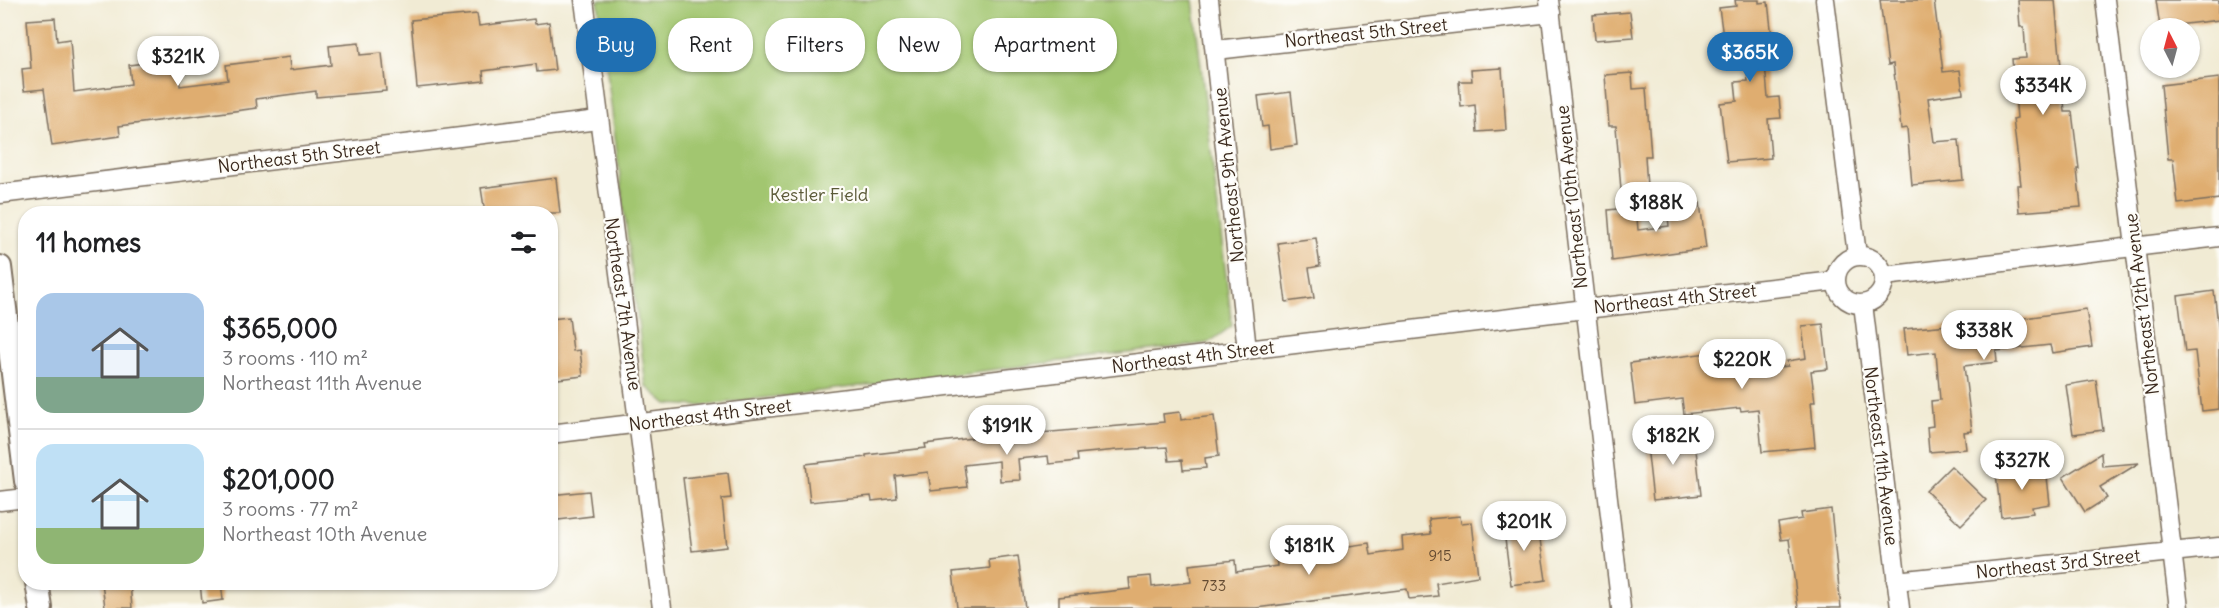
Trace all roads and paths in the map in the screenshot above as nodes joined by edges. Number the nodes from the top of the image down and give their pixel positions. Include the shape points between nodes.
1 (584, 0) edge
2 (1209, 0) edge
3 (1825, 0) edge
4 (2105, 0) edge
5 (1550, 7) edge
6 (1216, 50) junction
7 (598, 120) junction
8 (0, 195) edge
9 (2219, 237) edge
10 (2135, 246) junction
11 (1857, 255) junction
12 (0, 267) edge
13 (1884, 276) junction
14 (1836, 281) junction
15 (1863, 304) junction
16 (1585, 309) junction
17 (1247, 351) junction
18 (18, 415) edge
19 (639, 423) junction
20 (558, 433) edge
21 (18, 499) edge
22 (0, 501) edge
23 (2219, 547) edge
24 (2172, 552) junction
25 (1896, 581) junction
26 (39, 590) edge
27 (41, 608) edge
28 (662, 608) edge
29 (1622, 608) edge
30 (1900, 608) edge
31 (2179, 608) edge

1 - 7 street, Northeast 7th Avenue
2 - 6 street, Northeast 9th Avenue
3 - 11 street
4 - 10 street, Northeast 12th Avenue
5 - 6 street, Northeast 5th Street
5 - 16 street, Northeast 10th Avenue
6 - 17 street, Northeast 9th Avenue
7 - 8 street, Northeast 5th Street
7 - 19 street, Northeast 7th Avenue
9 - 10 street
10 - 13 street
10 - 24 street, Northeast 12th Avenue
11 - 13 street via 1875,260
11 - 14 street via 1840,265
12 - 18 street
13 - 15 street via 1882,291
14 - 15 street via 1845,299
14 - 16 street, Northeast 4th Street
15 - 25 street, Northeast 11th Avenue
16 - 17 street, Northeast 4th Street
16 - 29 street, Northeast 10th Avenue
17 - 19 street, Northeast 4th Street
19 - 20 street, Northeast 4th Street
19 - 28 street, Northeast 7th Avenue
21 - 22 street
23 - 24 street, Northeast 3rd Street
24 - 25 street, Northeast 3rd Street
24 - 31 street, Northeast 12th Avenue
25 - 30 street, Northeast 11th Avenue
26 - 27 street

